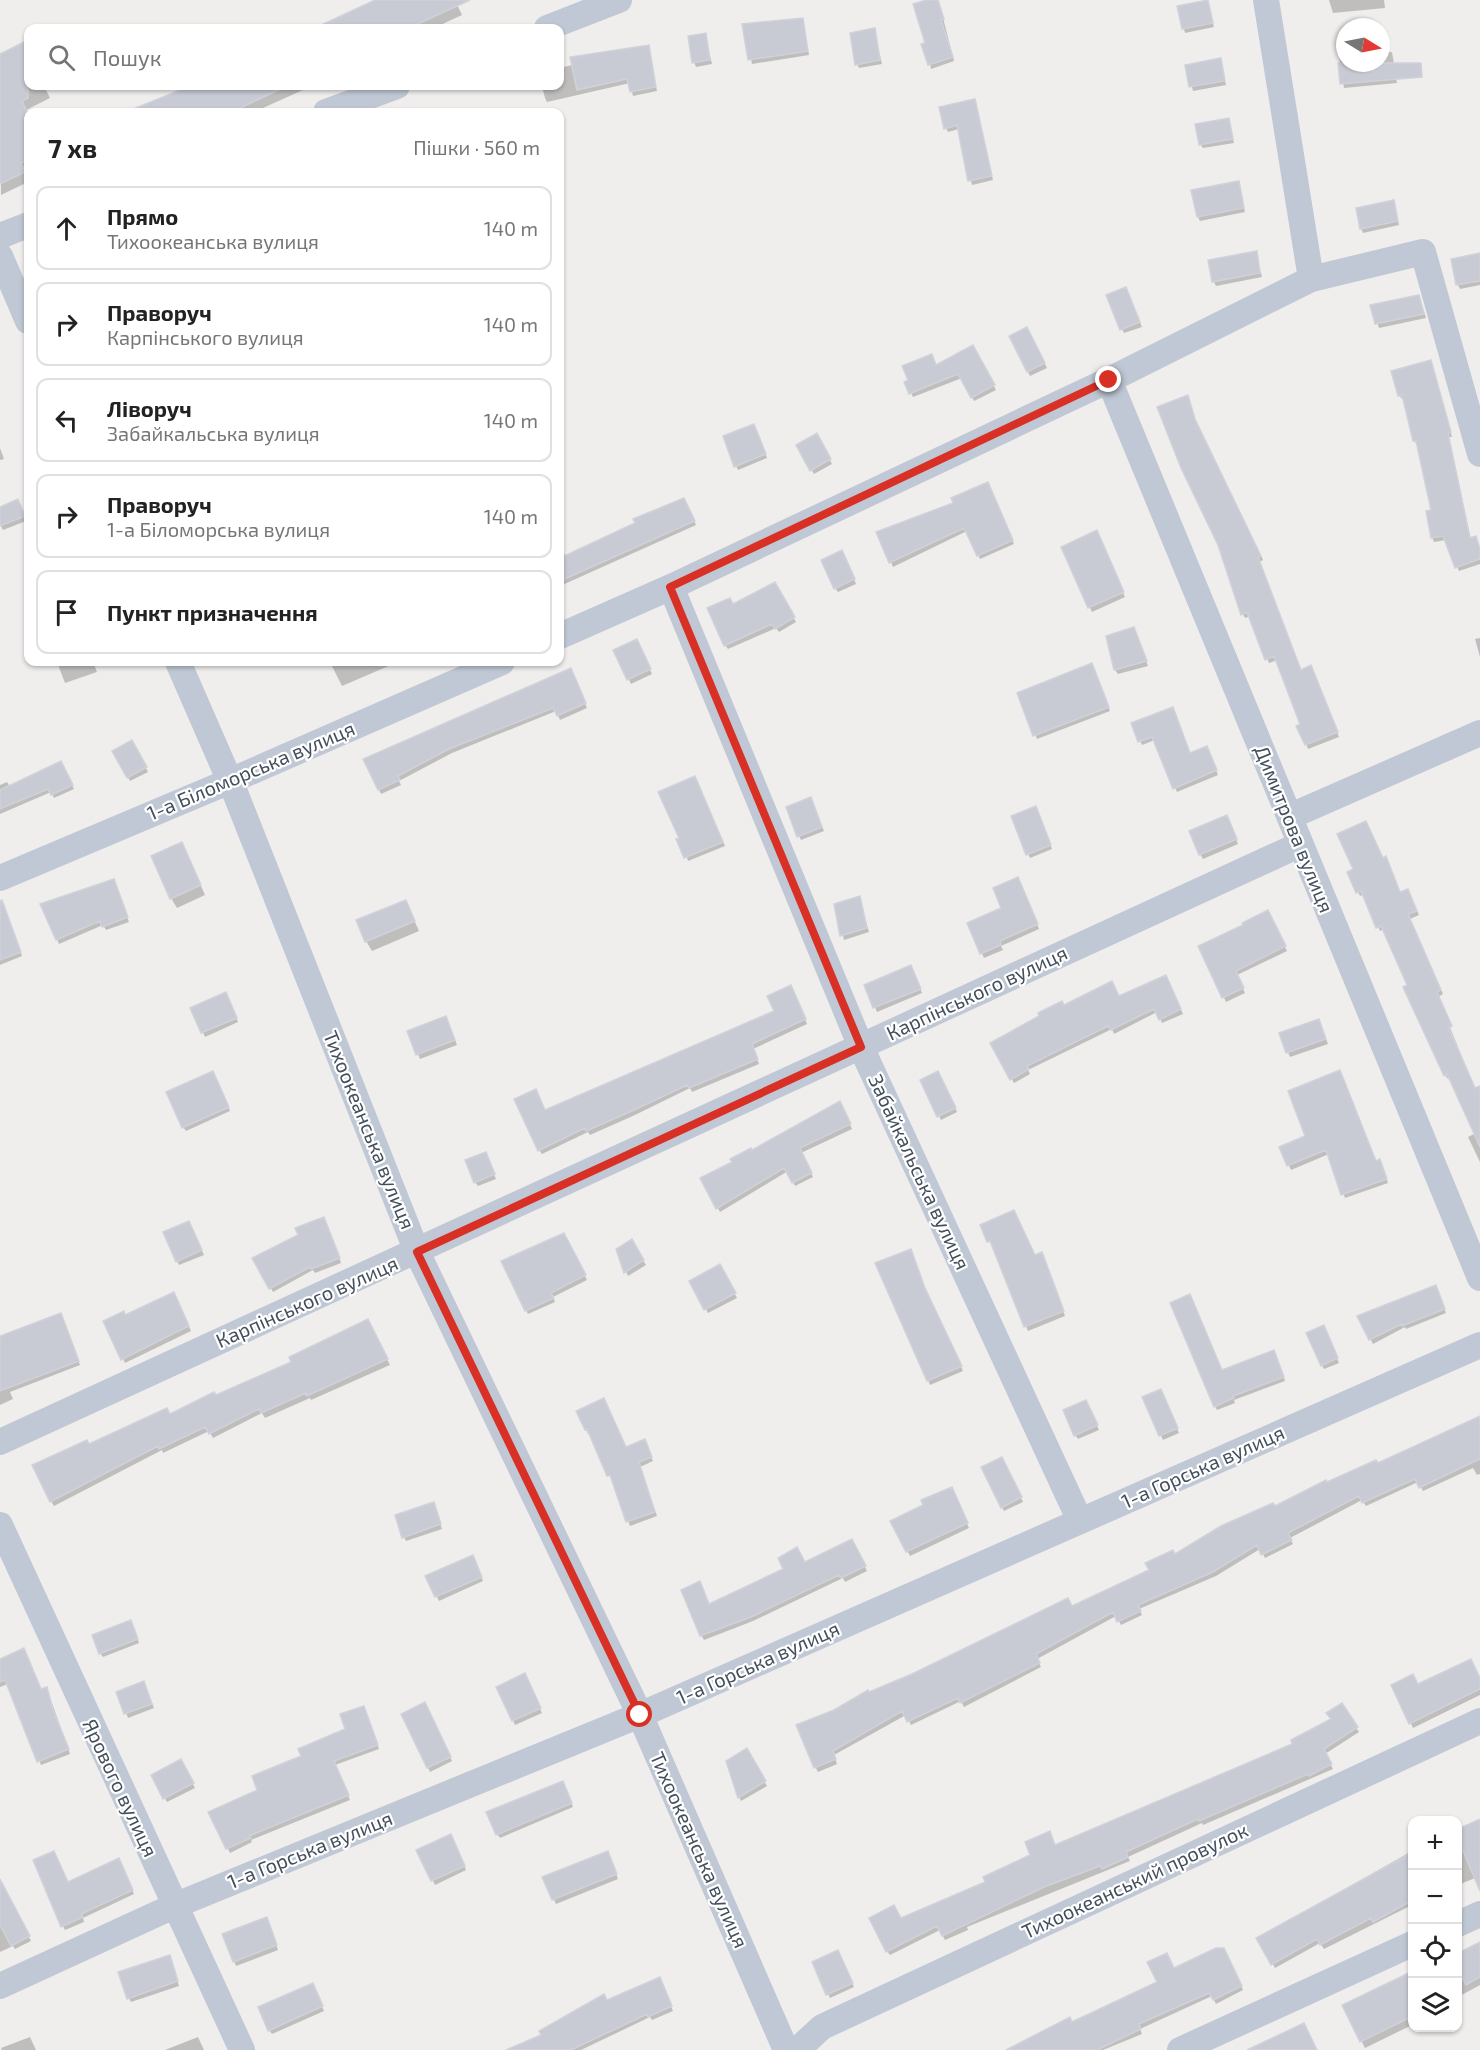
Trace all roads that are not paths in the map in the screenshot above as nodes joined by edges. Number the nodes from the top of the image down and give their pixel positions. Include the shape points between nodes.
1 (619, 0) edge
2 (1266, 0) edge
3 (557, 24) edge
4 (386, 90) edge
5 (337, 108) edge
6 (24, 227) edge
7 (0, 236) edge
8 (0, 256) edge
9 (1311, 279) junction
10 (24, 312) edge
11 (1109, 380) junction
12 (1480, 454) edge
13 (670, 587) junction
14 (564, 634) edge
15 (180, 666) edge
16 (493, 666) edge
17 (1480, 733) edge
18 (230, 781) junction
19 (1291, 816) junction
20 (1299, 845) junction
21 (0, 878) edge
22 (861, 1047) junction
23 (417, 1252) junction
24 (1480, 1278) edge
25 (1480, 1345) edge
26 (0, 1442) edge
27 (1080, 1521) junction
28 (0, 1525) edge
29 (640, 1715) junction
30 (1480, 1721) edge
31 (174, 1906) junction
32 (1480, 1914) edge
33 (1462, 1922) edge
34 (1408, 1946) edge
35 (0, 1986) edge
36 (242, 2050) edge
37 (786, 2050) edge
38 (796, 2050) edge
39 (1180, 2050) edge

1 - 3 street
2 - 9 street
4 - 5 street
6 - 7 street
8 - 10 street
9 - 11 street
9 - 12 street via 1424,252
11 - 13 street
11 - 19 street, Димитрова вулиця
13 - 14 street
13 - 22 street, Забайкальська вулиця
15 - 18 street, Тихоокеанська вулиця
16 - 18 street, 1-а Біломорська вулиця
17 - 19 street
18 - 21 street, 1-а Біломорська вулиця
18 - 23 street, Тихоокеанська вулиця
19 - 20 street, Димитрова вулиця
20 - 22 street, Карпінського вулиця
20 - 24 street, Димитрова вулиця
22 - 23 street, Карпінського вулиця
22 - 27 street, Забайкальська вулиця
23 - 26 street, Карпінського вулиця
23 - 29 street, Тихоокеанська вулиця
25 - 27 street, 1-а Горська вулиця
27 - 29 street, 1-а Горська вулиця
28 - 31 street, Ярового вулиця
29 - 31 street, 1-а Горська вулиця
29 - 37 street, Тихоокеанська вулиця
30 - 38 street, Тихоокеанський провулок via 822,2027
31 - 35 street, 1-а Горська вулиця
31 - 36 street, Ярового вулиця
32 - 33 street
34 - 39 street

